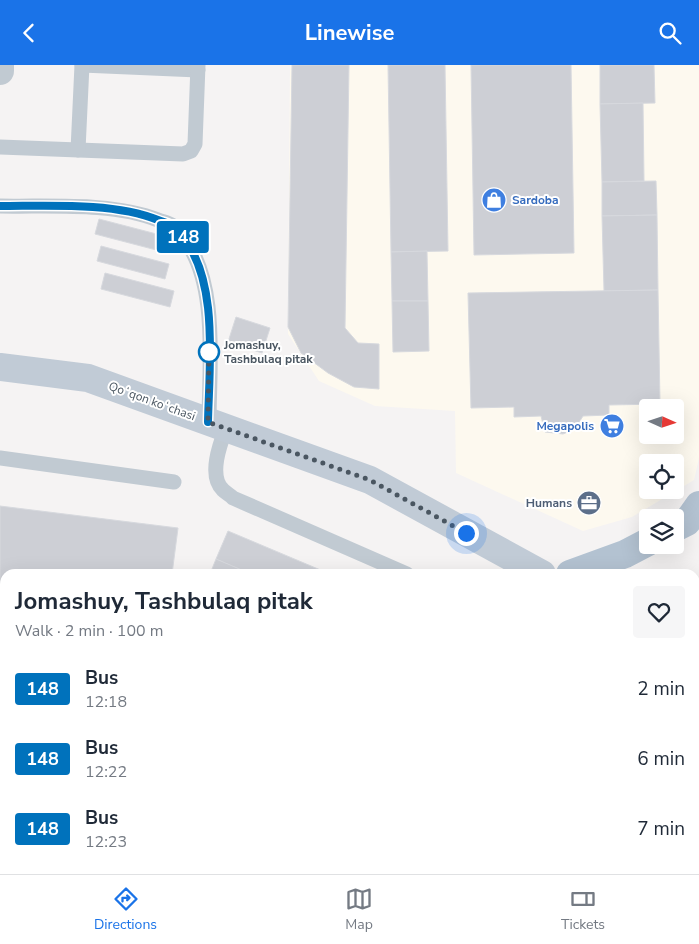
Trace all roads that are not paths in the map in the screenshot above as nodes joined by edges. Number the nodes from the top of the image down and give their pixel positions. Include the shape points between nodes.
1 (0, 65) edge
2 (82, 65) edge
3 (198, 67) edge
4 (0, 71) edge
5 (0, 147) edge
6 (78, 150) junction
7 (0, 206) edge
8 (0, 367) edge
9 (217, 425) junction
10 (0, 458) edge
11 (174, 482) dead end
12 (699, 505) edge
13 (684, 524) edge
14 (639, 547) edge
15 (396, 569) edge
16 (529, 569) edge
17 (584, 569) edge

1 - 4 street
2 - 3 lane
2 - 6 lane
3 - 6 lane via 195,144 191,151 183,154
5 - 6 lane
7 - 9 lane via 81,207 142,213 173,226 187,241 201,269 206,292
8 - 9 main road, Qoʻqon koʻchasi via 88,378
9 - 15 lane via 217,478 222,489 233,498
9 - 16 main road, Qoʻqon koʻchasi via 370,480
10 - 11 lane
12 - 13 main road
14 - 17 main road

